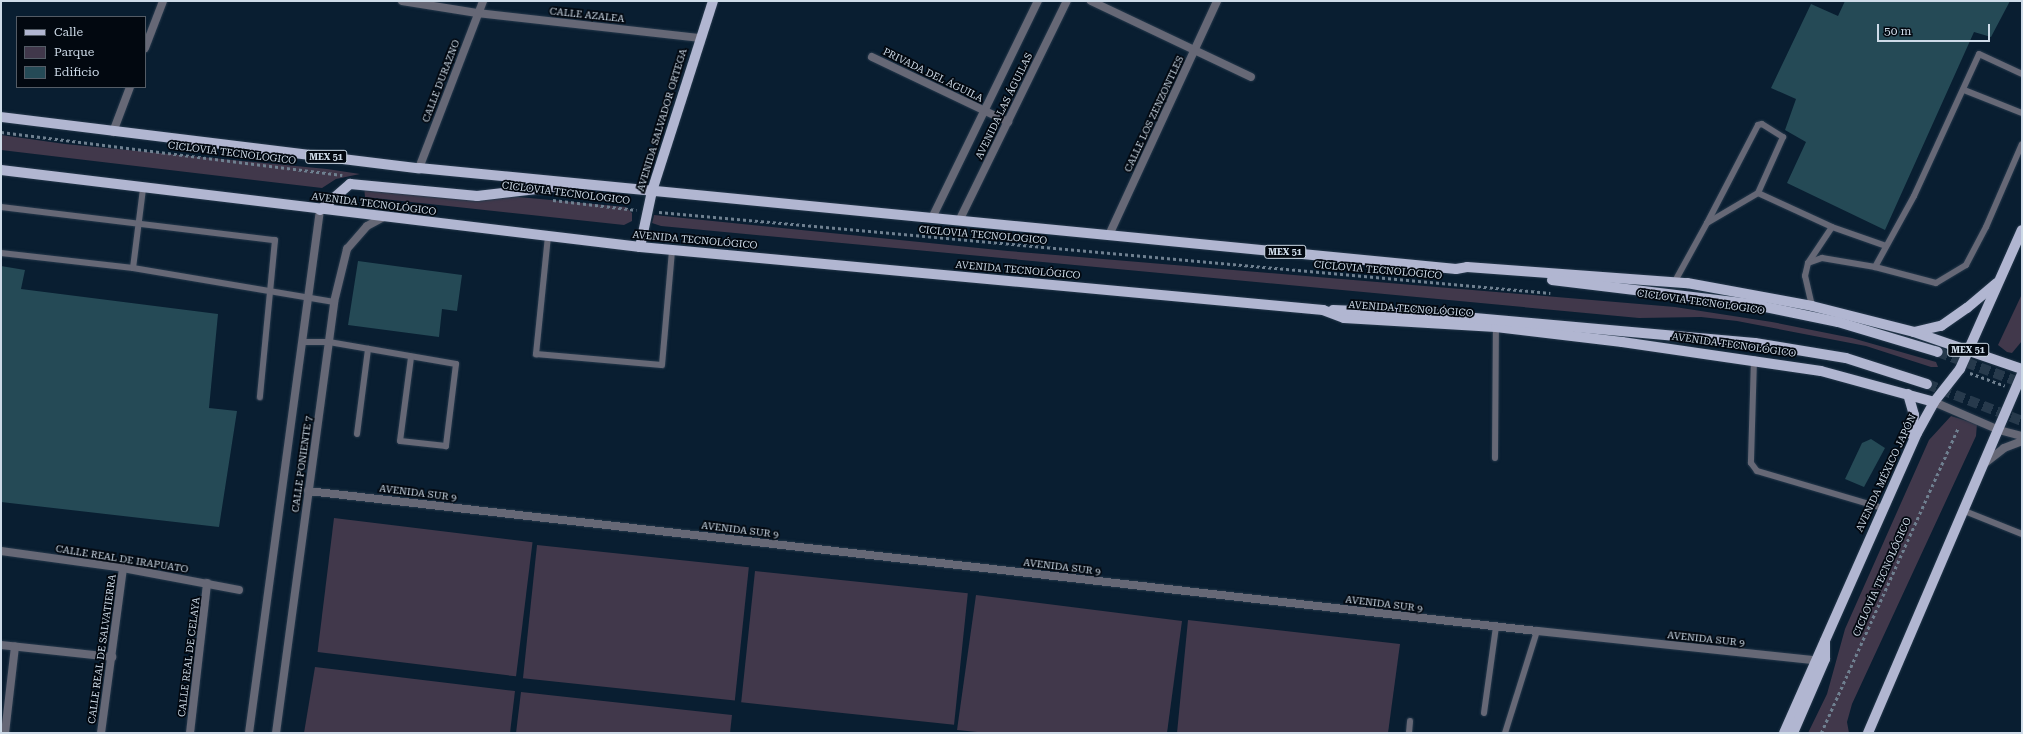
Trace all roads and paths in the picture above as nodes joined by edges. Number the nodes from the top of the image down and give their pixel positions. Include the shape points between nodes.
1 (163, 1) edge
2 (402, 1) edge
3 (483, 1) edge
4 (713, 1) edge
5 (1038, 1) edge
6 (1067, 1) edge
7 (1091, 1) edge
8 (1217, 1) edge
9 (477, 13) junction
10 (699, 38) junction
11 (146, 45) edge
12 (1194, 51) junction
13 (872, 57) dead end
14 (2022, 74) edge
15 (1251, 77) dead end
16 (130, 88) edge
17 (1964, 90) junction
18 (984, 111) junction
19 (2022, 113) edge
20 (1, 117) edge
21 (1008, 122) junction
22 (1, 132) edge
23 (113, 132) junction
24 (2022, 144) edge
25 (419, 168) junction
26 (1, 170) edge
27 (345, 175) dead end
28 (582, 184) junction
29 (143, 189) junction
30 (652, 191) junction
31 (1758, 193) junction
32 (551, 200) dead end
33 (1, 207) edge
34 (320, 210) junction
35 (648, 211) junction
36 (384, 217) junction
37 (932, 218) junction
38 (959, 221) junction
39 (1707, 223) junction
40 (139, 224) junction
41 (1832, 227) junction
42 (2022, 230) edge
43 (1109, 235) junction
44 (548, 236) junction
45 (1886, 246) junction
46 (640, 247) junction
47 (672, 250) junction
48 (1, 253) edge
49 (1808, 263) junction
50 (1875, 267) junction
51 (133, 268) junction
52 (1456, 269) junction
53 (2000, 281) junction
54 (1674, 283) junction
55 (270, 289) junction
56 (1554, 294) dead end
57 (308, 299) junction
58 (334, 302) junction
59 (1812, 306) junction
60 (1323, 310) junction
61 (1496, 327) junction
62 (1914, 332) junction
63 (302, 342) junction
64 (329, 342) junction
65 (368, 349) junction
66 (1969, 350) junction
67 (1938, 352) tunnel mouth
68 (411, 357) junction
69 (1754, 359) junction
70 (1960, 369) junction
71 (2022, 369) edge
72 (2022, 373) edge
73 (1927, 384) tunnel mouth
74 (2015, 390) junction
75 (1908, 394) junction
76 (260, 397) dead end
77 (1934, 402) junction
78 (1958, 428) dead end
79 (1999, 430) junction
80 (357, 434) dead end
81 (2022, 436) edge
82 (2022, 441) edge
83 (1908, 452) junction
84 (1495, 458) dead end
85 (1981, 468) junction
86 (308, 491) junction
87 (1883, 508) junction
88 (1962, 510) junction
89 (2022, 534) edge
90 (1, 551) edge
91 (123, 568) junction
92 (208, 583) junction
93 (239, 590) dead end
94 (1496, 627) junction
95 (1537, 631) junction
96 (1825, 637) junction
97 (1, 645) edge
98 (15, 647) junction
99 (112, 657) junction
100 (1815, 660) junction
101 (1484, 713) dead end
102 (1410, 721) dead end
103 (4, 733) edge
104 (101, 733) edge
105 (190, 733) edge
106 (249, 733) edge
107 (276, 733) edge
108 (1409, 733) edge
109 (1505, 733) edge
110 (1784, 733) edge
111 (1793, 733) edge
112 (1821, 733) edge
113 (1868, 733) edge

1 - 11 street
2 - 9 street, CALLE AZALEA
3 - 9 street, CALLE DURAZNO
4 - 10 main road, AVENIDA SALVADOR ORTEGA
5 - 18 street, AVENIDA LAS ÁGUILAS
6 - 21 street, AVENIDA LAS ÁGUILAS
7 - 12 street
8 - 12 street, CALLE LOS ZENZONTLES
9 - 10 street, CALLE AZALEA
9 - 25 street, CALLE DURAZNO
10 - 30 main road, AVENIDA SALVADOR ORTEGA
12 - 15 street
12 - 43 street, CALLE LOS ZENZONTLES
13 - 18 street, PRIVADA DEL ÁGUILA
14 - 17 lane via 1979,54
16 - 23 street
17 - 19 lane
17 - 45 lane via 1914,196
18 - 21 street, PRIVADA DEL ÁGUILA
18 - 37 street, AVENIDA LAS ÁGUILAS
20 - 23 main road, MEX 51
21 - 38 street, AVENIDA LAS ÁGUILAS
22 - 27 path, CICLOVIA TECNOLOGICO
23 - 25 main road, MEX 51
24 - 50 lane via 1986,227 1966,264 1936,283
25 - 28 main road, MEX 51
26 - 29 main road, AVENIDA TECNOLÓGICO
28 - 30 main road, MEX 51
28 - 34 main road via 477,196 350,184
29 - 34 main road, AVENIDA TECNOLÓGICO
29 - 40 lane
30 - 35 main road, AVENIDA SALVADOR ORTEGA
30 - 37 main road, MEX 51
31 - 39 lane
31 - 39 lane via 1783,137 1762,124 1758,125
31 - 41 lane
32 - 35 path, CICLOVIA TECNOLOGICO
33 - 40 lane
34 - 36 main road, AVENIDA TECNOLÓGICO
34 - 57 street, CALLE PONIENTE 7
35 - 46 main road, AVENIDA SALVADOR ORTEGA
35 - 56 path, CICLOVIA TECNOLOGICO
36 - 44 main road, AVENIDA TECNOLÓGICO
36 - 58 street, CALLE PONIENTE 7 via 367,226 347,249
37 - 38 main road, MEX 51
38 - 43 main road, MEX 51
39 - 54 lane
40 - 51 lane
40 - 55 lane via 275,240
41 - 45 lane
41 - 49 lane
42 - 53 main road, AVENIDA MÉXICO JAPÓN
43 - 52 main road, MEX 51
44 - 46 main road, AVENIDA TECNOLÓGICO
44 - 47 lane via 536,354 662,365
45 - 50 lane
46 - 47 main road, AVENIDA TECNOLÓGICO
47 - 60 main road, AVENIDA TECNOLÓGICO
48 - 51 lane
49 - 50 lane via 1822,258
49 - 59 lane via 1805,276
51 - 55 lane
52 - 54 main road, MEX 51 via 1467,267
52 - 67 main road via 1750,304 1838,322
53 - 62 main road via 1941,326
53 - 66 main road, AVENIDA MÉXICO JAPÓN
54 - 59 main road, MEX 51
55 - 57 lane
55 - 76 lane
57 - 58 lane
57 - 63 street, CALLE PONIENTE 7
58 - 64 street, CALLE PONIENTE 7
59 - 62 main road, MEX 51
60 - 61 main road, AVENIDA TECNOLÓGICO via 1344,318
60 - 73 main road via 1430,314 1755,343 1846,358
61 - 69 main road, AVENIDA TECNOLÓGICO
61 - 84 lane
62 - 66 main road, MEX 51
63 - 64 lane
63 - 106 street, CALLE PONIENTE 7
64 - 65 lane
64 - 86 street, CALLE PONIENTE 7
65 - 68 lane
65 - 80 lane
66 - 70 main road, AVENIDA MÉXICO JAPÓN
66 - 71 main road, MEX 51
68 - 68 lane via 400,441 446,446 456,364
69 - 75 main road, AVENIDA TECNOLÓGICO via 1821,371 1866,385
69 - 87 lane via 1751,463 1757,471
70 - 74 path
70 - 77 main road, AVENIDA MÉXICO JAPÓN
72 - 74 main road
74 - 79 main road
75 - 77 main road, AVENIDA TECNOLÓGICO
75 - 83 main road via 1914,414 1914,428
77 - 79 street, AVENIDA TECNOLÓGICO
77 - 83 main road, AVENIDA MÉXICO JAPÓN
78 - 112 path, CICLOVÍA TECNOLÓGICO
79 - 81 street, AVENIDA TECNOLÓGICO
79 - 85 main road
82 - 85 street via 1991,456
83 - 87 main road, AVENIDA MÉXICO JAPÓN
85 - 88 main road
86 - 94 street, AVENIDA SUR 9
86 - 107 street, CALLE PONIENTE 7
87 - 96 main road, AVENIDA MÉXICO JAPÓN
88 - 89 lane
88 - 113 main road
90 - 91 street, CALLE REAL DE IRAPUATO
91 - 92 street, CALLE REAL DE IRAPUATO
91 - 99 street, CALLE REAL DE SALVATIERRA
92 - 93 street, CALLE REAL DE IRAPUATO
92 - 105 street, CALLE REAL DE CELAYA
94 - 95 street, AVENIDA SUR 9
94 - 101 lane
95 - 100 street, AVENIDA SUR 9
95 - 109 lane
96 - 100 main road, AVENIDA MÉXICO JAPÓN
96 - 111 main road via 1825,659
97 - 98 street
98 - 99 street
98 - 103 street
99 - 104 street, CALLE REAL DE SALVATIERRA
100 - 110 main road, AVENIDA MÉXICO JAPÓN
102 - 108 lane

